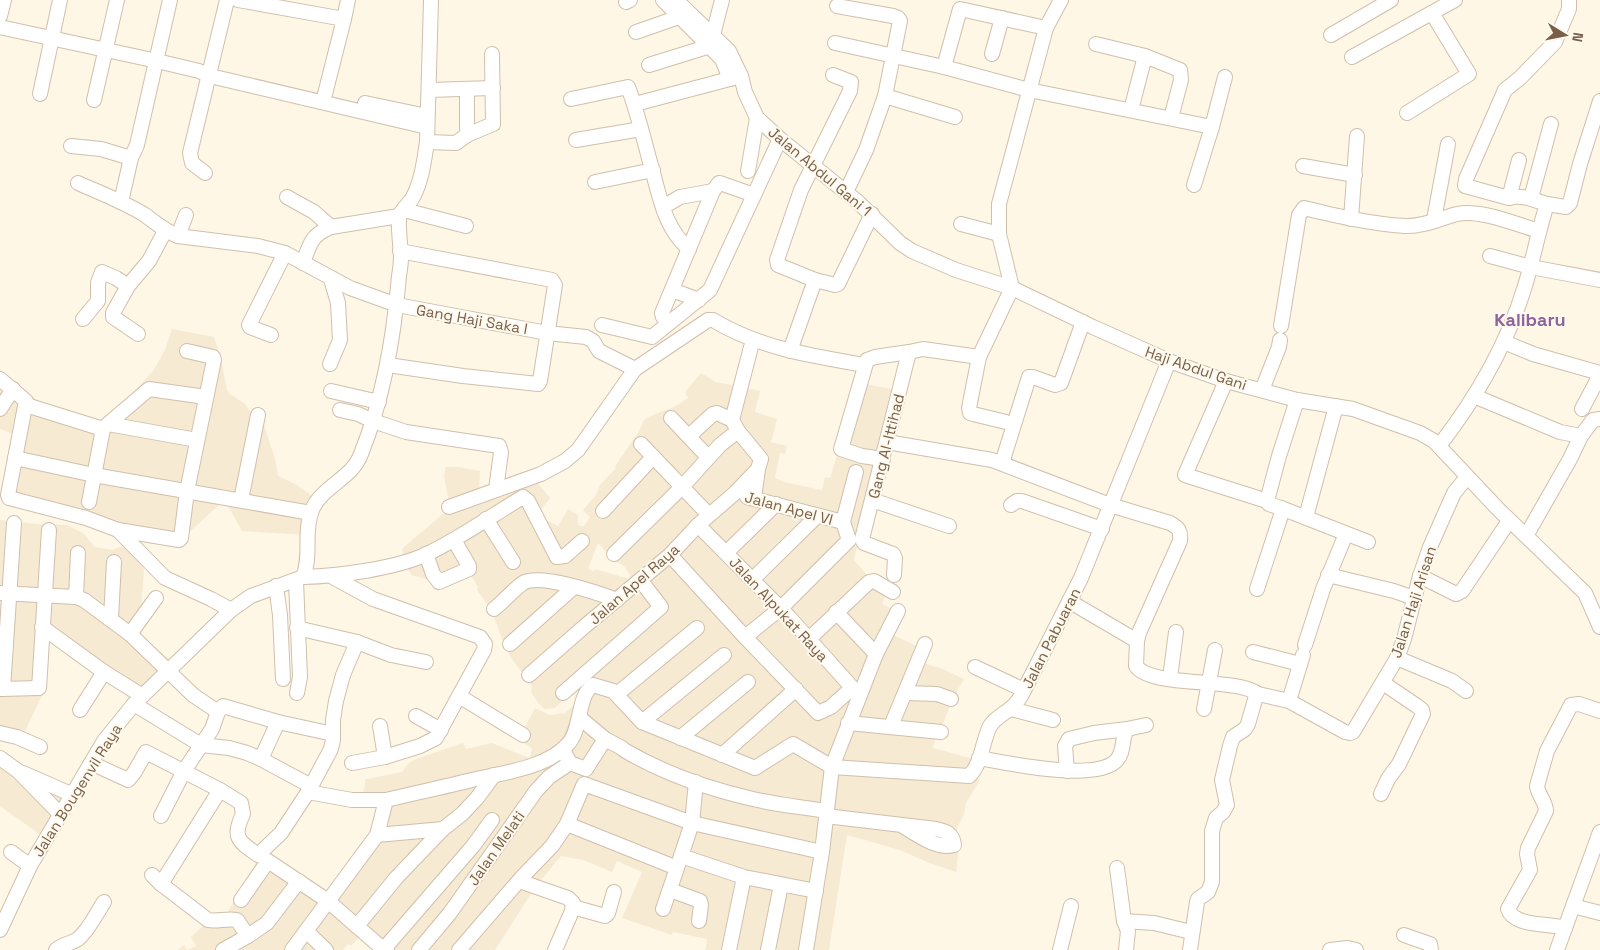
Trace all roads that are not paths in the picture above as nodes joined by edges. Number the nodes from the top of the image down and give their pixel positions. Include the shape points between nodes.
1 (4, 0) edge
2 (60, 0) edge
3 (118, 0) edge
4 (170, 0) edge
5 (227, 0) edge
6 (348, 0) edge
7 (431, 0) edge
8 (663, 0) edge
9 (676, 0) edge
10 (722, 0) edge
11 (1061, 0) edge
12 (1391, 0) edge
13 (1455, 0) edge
14 (1569, 0) edge
15 (244, 1) edge
16 (837, 6) dead end
17 (971, 6) edge
18 (1432, 13) junction
19 (0, 16) edge
20 (679, 17) junction
21 (1002, 18) junction
22 (344, 19) junction
23 (0, 27) edge
24 (1046, 28) junction
25 (636, 32) dead end
26 (1331, 34) dead end
27 (50, 39) junction
28 (712, 40) junction
29 (835, 43) dead end
30 (1096, 44) dead end
31 (105, 50) junction
32 (492, 54) dead end
33 (992, 54) dead end
34 (894, 56) junction
35 (1145, 56) junction
36 (1352, 57) dead end
37 (157, 60) junction
38 (649, 65) dead end
39 (944, 67) junction
40 (207, 71) junction
41 (833, 75) dead end
42 (1225, 77) dead end
43 (736, 78) junction
44 (493, 88) junction
45 (466, 89) junction
46 (429, 90) junction
47 (1029, 90) junction
48 (40, 94) dead end
49 (885, 96) junction
50 (325, 98) junction
51 (571, 99) dead end
52 (94, 100) dead end
53 (1600, 103) edge
54 (634, 104) junction
55 (1131, 110) junction
56 (1407, 113) dead end
57 (955, 117) dead end
58 (756, 118) junction
59 (1171, 118) junction
60 (427, 122) junction
61 (1551, 124) dead end
62 (1212, 127) junction
63 (641, 129) junction
64 (467, 135) junction
65 (1357, 136) dead end
66 (780, 139) junction
67 (576, 140) dead end
68 (426, 142) junction
69 (1448, 144) dead end
70 (71, 146) dead end
71 (131, 158) junction
72 (1519, 160) dead end
73 (813, 164) junction
74 (1303, 166) dead end
75 (652, 170) junction
76 (748, 171) dead end
77 (205, 173) dead end
78 (1355, 175) junction
79 (595, 182) dead end
80 (78, 183) dead end
81 (1194, 185) dead end
82 (713, 191) junction
83 (846, 192) junction
84 (754, 195) junction
85 (287, 197) dead end
86 (1509, 198) junction
87 (1531, 198) junction
88 (121, 202) junction
89 (1546, 204) junction
90 (663, 207) junction
91 (402, 213) junction
92 (872, 214) junction
93 (186, 215) dead end
94 (1351, 219) junction
95 (1434, 220) junction
96 (962, 224) dead end
97 (466, 226) dead end
98 (331, 227) junction
99 (1538, 231) junction
100 (172, 234) junction
101 (999, 234) junction
102 (689, 249) junction
103 (400, 252) junction
104 (285, 253) junction
105 (1490, 256) dead end
106 (303, 263) junction
107 (1530, 267) junction
108 (332, 279) junction
109 (814, 280) junction
110 (1600, 280) edge
111 (128, 286) junction
112 (1012, 288) junction
113 (672, 290) junction
114 (699, 300) junction
115 (397, 305) junction
116 (84, 319) dead end
117 (1083, 322) junction
118 (669, 323) junction
119 (602, 325) dead end
120 (547, 333) junction
121 (138, 334) dead end
122 (271, 335) dead end
123 (1504, 342) junction
124 (751, 346) dead end
125 (187, 351) dead end
126 (790, 351) junction
127 (909, 352) junction
128 (979, 356) junction
129 (1169, 361) junction
130 (330, 364) dead end
131 (388, 365) junction
132 (864, 365) junction
133 (635, 370) junction
134 (1600, 374) edge
135 (0, 379) edge
136 (1226, 381) junction
137 (13, 389) junction
138 (1262, 390) junction
139 (331, 391) dead end
140 (1474, 396) junction
141 (206, 397) junction
142 (1297, 400) junction
143 (379, 402) junction
144 (26, 405) junction
145 (1336, 406) junction
146 (0, 409) edge
147 (1582, 409) dead end
148 (340, 410) dead end
149 (258, 415) dead end
150 (671, 418) dead end
151 (1600, 418) edge
152 (373, 421) junction
153 (1006, 422) dead end
154 (106, 426) junction
155 (735, 426) junction
156 (689, 436) junction
157 (1581, 436) junction
158 (198, 440) junction
159 (887, 442) junction
160 (641, 444) dead end
161 (1439, 446) junction
162 (653, 457) junction
163 (15, 458) junction
164 (708, 458) junction
165 (883, 459) junction
166 (1002, 463) junction
167 (758, 470) junction
168 (856, 472) dead end
169 (94, 475) junction
170 (1467, 477) junction
171 (682, 487) junction
172 (496, 490) junction
173 (188, 492) junction
174 (735, 493) junction
175 (754, 498) junction
176 (241, 500) junction
177 (872, 500) junction
178 (1267, 501) junction
179 (89, 502) dead end
180 (776, 504) junction
181 (1011, 505) dead end
182 (1110, 505) junction
183 (314, 507) junction
184 (449, 507) dead end
185 (1281, 508) junction
186 (603, 511) dead end
187 (709, 515) junction
188 (817, 516) junction
189 (1306, 517) junction
190 (486, 519) junction
191 (1509, 520) junction
192 (843, 522) junction
193 (14, 523) dead end
194 (698, 525) junction
195 (948, 526) dead end
196 (1102, 528) junction
197 (49, 530) dead end
198 (118, 530) junction
199 (1346, 534) junction
200 (1526, 536) junction
201 (454, 540) junction
202 (582, 541) dead end
203 (1368, 542) dead end
204 (78, 553) dead end
205 (726, 553) junction
206 (426, 554) junction
207 (614, 554) dead end
208 (670, 555) junction
209 (114, 562) dead end
210 (513, 562) dead end
211 (894, 575) dead end
212 (1328, 575) junction
213 (331, 576) junction
214 (1420, 576) junction
215 (299, 579) junction
216 (752, 579) junction
217 (641, 581) junction
218 (276, 586) junction
219 (574, 586) junction
220 (1257, 588) dead end
221 (893, 592) dead end
222 (5, 593) edge
223 (44, 595) junction
224 (76, 597) junction
225 (156, 598) dead end
226 (1414, 598) junction
227 (617, 600) junction
228 (1069, 602) junction
229 (781, 608) junction
230 (494, 609) dead end
231 (231, 610) junction
232 (898, 611) dead end
233 (836, 612) junction
234 (110, 618) junction
235 (42, 627) junction
236 (1600, 627) edge
237 (297, 628) junction
238 (697, 628) dead end
239 (1176, 632) dead end
240 (130, 634) junction
241 (746, 637) junction
242 (809, 639) junction
243 (1137, 641) junction
244 (357, 642) junction
245 (510, 644) dead end
246 (924, 644) dead end
247 (1215, 650) dead end
248 (1253, 652) dead end
249 (876, 654) junction
250 (724, 655) dead end
251 (1303, 655) junction
252 (1397, 658) junction
253 (426, 662) dead end
254 (975, 667) dead end
255 (168, 671) junction
256 (104, 672) junction
257 (582, 674) junction
258 (529, 675) dead end
259 (1170, 678) junction
260 (283, 679) dead end
261 (748, 682) dead end
262 (1383, 683) junction
263 (1208, 684) junction
264 (2, 689) edge
265 (796, 689) junction
266 (1024, 690) junction
267 (1466, 691) dead end
268 (856, 692) junction
269 (297, 693) dead end
270 (563, 693) dead end
271 (905, 693) junction
272 (616, 694) junction
273 (1258, 694) junction
274 (459, 696) junction
275 (951, 699) dead end
276 (138, 700) junction
277 (586, 700) junction
278 (1288, 701) junction
279 (1011, 709) junction
280 (1204, 709) dead end
281 (80, 710) dead end
282 (218, 712) junction
283 (1600, 712) edge
284 (416, 716) dead end
285 (1053, 720) dead end
286 (278, 722) junction
287 (642, 722) junction
288 (848, 723) junction
289 (1146, 725) dead end
290 (380, 726) dead end
291 (891, 726) junction
292 (1127, 729) junction
293 (441, 730) junction
294 (941, 732) dead end
295 (0, 733) edge
296 (333, 734) junction
297 (523, 735) dead end
298 (680, 738) junction
299 (605, 739) junction
300 (201, 745) junction
301 (40, 747) dead end
302 (562, 750) junction
303 (722, 755) junction
304 (385, 757) junction
305 (0, 758) edge
306 (980, 758) junction
307 (261, 759) junction
308 (91, 763) junction
309 (352, 763) dead end
310 (570, 763) junction
311 (832, 767) junction
312 (18, 771) junction
313 (184, 771) junction
314 (1067, 771) junction
315 (494, 775) junction
316 (696, 782) junction
317 (309, 789) junction
318 (220, 790) junction
319 (1381, 794) dead end
320 (73, 795) junction
321 (386, 800) junction
322 (826, 813) junction
323 (61, 815) junction
324 (162, 816) dead end
325 (492, 820) dead end
326 (692, 823) junction
327 (567, 824) junction
328 (901, 825) dead end
329 (443, 829) junction
330 (1600, 832) edge
331 (377, 834) junction
332 (11, 852) dead end
333 (822, 852) junction
334 (679, 862) junction
335 (30, 866) junction
336 (1117, 868) dead end
337 (744, 877) junction
338 (299, 881) junction
339 (519, 881) junction
340 (781, 885) junction
341 (670, 890) junction
342 (816, 890) junction
343 (614, 892) dead end
344 (240, 900) dead end
345 (328, 901) junction
346 (104, 902) dead end
347 (1071, 906) dead end
348 (1573, 906) junction
349 (573, 907) junction
350 (663, 909) dead end
351 (1600, 913) edge
352 (699, 921) dead end
353 (1124, 921) junction
354 (356, 926) junction
355 (1565, 928) junction
356 (0, 930) edge
357 (306, 931) junction
358 (1192, 932) junction
359 (1404, 935) dead end
360 (248, 936) junction
361 (558, 949) edge
362 (56, 950) edge
363 (223, 950) edge
364 (292, 950) edge
365 (326, 950) edge
366 (384, 950) edge
367 (419, 950) edge
368 (459, 950) edge
369 (729, 950) edge
370 (768, 950) edge
371 (806, 950) edge
372 (1060, 950) edge
373 (1126, 950) edge
374 (1190, 950) edge
375 (1330, 950) edge
376 (1356, 950) edge
377 (1431, 950) edge
378 (1557, 950) edge

1 - 19 street
2 - 27 street
3 - 31 street
4 - 37 street
5 - 40 street
6 - 22 street
7 - 46 street
8 - 20 street
9 - 28 street, Jalan Abdul Gani 1
10 - 28 street
11 - 24 street
12 - 26 street
13 - 18 street
14 - 86 street via 1569,9 1555,42 1505,90 1466,179 1465,186
15 - 22 street
16 - 34 street via 898,18
17 - 21 street
17 - 39 street via 958,11
18 - 36 street
18 - 56 street via 1469,74
20 - 25 street
20 - 28 street
21 - 24 street
21 - 33 street
22 - 50 street
23 - 27 street
24 - 47 street
27 - 31 street
27 - 48 street
28 - 38 street
28 - 43 street, Jalan Abdul Gani 1 via 729,51
29 - 34 street
30 - 35 street
31 - 37 street
31 - 52 street
32 - 44 street
34 - 39 street
34 - 49 street
35 - 55 street
35 - 59 street via 1180,70 1181,80
37 - 40 street
37 - 71 street
39 - 47 street
40 - 50 street
40 - 77 street via 190,153 192,163
41 - 73 street via 847,80 852,86
42 - 62 street
43 - 54 street
43 - 58 street, Jalan Abdul Gani 1
44 - 45 street
44 - 64 street via 493,124
45 - 46 street
45 - 64 street
46 - 60 street
47 - 55 street
47 - 101 street via 999,204
49 - 57 street
49 - 83 street via 866,150
50 - 60 street
51 - 54 street via 627,86
53 - 89 street via 1570,203 1566,207
54 - 63 street
55 - 59 street
58 - 66 street, Jalan Abdul Gani 1
58 - 76 street
59 - 62 street
60 - 68 street
61 - 87 street
62 - 81 street
63 - 67 street
63 - 75 street
64 - 68 street via 456,143
65 - 78 street
66 - 73 street, Jalan Abdul Gani 1
66 - 84 street
68 - 91 street via 420,182
69 - 95 street
70 - 71 street via 101,149
71 - 88 street
72 - 86 street
73 - 83 street, Jalan Abdul Gani 1
73 - 109 street via 776,260 785,269
74 - 78 street
75 - 79 street
75 - 90 street
78 - 94 street
80 - 88 street
82 - 84 street via 720,183
82 - 90 street via 680,197
82 - 102 street
83 - 92 street, Jalan Abdul Gani 1
84 - 114 street via 712,287
85 - 98 street via 314,212
86 - 87 street
87 - 89 street
88 - 100 street
89 - 99 street
90 - 102 street via 677,237
91 - 97 street
91 - 98 street
91 - 103 street
92 - 109 street via 838,284
92 - 112 street, Jalan Abdul Gani 1 via 900,244 912,251 956,270
93 - 100 street
94 - 95 street via 1406,226
94 - 138 street via 1301,210 1280,333
95 - 99 street via 1476,213
96 - 101 street
98 - 106 street via 312,238
99 - 107 street
100 - 104 street, Gang Haji Saka I
100 - 111 street
101 - 112 street
102 - 113 street
103 - 115 street
103 - 120 street via 552,280 555,286
104 - 106 street, Gang Haji Saka I
104 - 122 street via 249,325
105 - 107 street
106 - 108 street, Gang Haji Saka I
107 - 110 street
107 - 123 street
108 - 115 street, Gang Haji Saka I via 360,293
108 - 130 street via 338,303 340,340
109 - 126 street
111 - 116 street via 102,272 98,300
111 - 121 street via 113,317
112 - 117 street, Haji Abdul Gani
112 - 128 street
113 - 114 street
113 - 118 street via 662,313
114 - 118 street
115 - 120 street, Gang Haji Saka I
115 - 131 street
117 - 129 street, Haji Abdul Gani
117 - 166 street via 1061,383 1055,385 1029,378
118 - 119 street via 652,337
120 - 131 street via 538,384
120 - 133 street, Gang Haji Saka I via 590,338 599,351
123 - 134 street
123 - 140 street
124 - 155 street
125 - 141 street via 214,358
126 - 132 street
126 - 133 street via 708,320
127 - 128 street via 923,349
127 - 132 street via 869,358
127 - 159 street, Gang Al-Ittihad
128 - 153 street via 970,413
129 - 136 street, Haji Abdul Gani
129 - 182 street, Jalan Pabuaran
131 - 143 street
132 - 165 street via 841,449
133 - 172 street via 578,450 541,474
134 - 147 street
135 - 137 street
136 - 138 street, Haji Abdul Gani
136 - 178 street via 1185,475
137 - 144 street via 24,398
137 - 146 street
138 - 142 street, Haji Abdul Gani
139 - 143 street
140 - 157 street via 1560,432
140 - 161 street
141 - 154 street via 149,389
141 - 158 street
142 - 145 street, Haji Abdul Gani
142 - 178 street
143 - 152 street
144 - 154 street
144 - 163 street
145 - 161 street, Haji Abdul Gani via 1398,424
145 - 189 street
148 - 152 street
149 - 176 street
150 - 156 street
151 - 157 street via 1593,420
152 - 172 street via 406,432 499,446
152 - 183 street via 360,457
154 - 158 street
154 - 169 street
155 - 156 street via 717,413
155 - 164 street
155 - 167 street via 761,459
156 - 164 street
157 - 200 street
158 - 173 street
159 - 165 street, Gang Al-Ittihad
159 - 166 street
160 - 162 street
161 - 170 street, Haji Abdul Gani
162 - 171 street
162 - 186 street
163 - 169 street
163 - 198 street via 9,498
164 - 171 street
165 - 177 street, Gang Al-Ittihad
166 - 182 street
167 - 174 street, Jalan Apel Raya
167 - 175 street
168 - 192 street
169 - 173 street
169 - 179 street
170 - 191 street, Haji Abdul Gani
170 - 214 street, Jalan Haji Arisan via 1449,503
171 - 187 street
171 - 207 street
172 - 184 street
173 - 176 street
173 - 198 street via 180,540
174 - 175 street, Jalan Apel VI
174 - 187 street, Jalan Apel Raya
175 - 180 street, Jalan Apel VI
176 - 183 street
177 - 195 street
177 - 211 street, Gang Al-Ittihad via 862,539 864,543 893,554
178 - 185 street
180 - 188 street, Jalan Apel VI
180 - 205 street
181 - 196 street via 1022,501
182 - 196 street, Jalan Pabuaran
182 - 243 street via 1170,523 1180,532 1180,541
183 - 215 street via 307,528 307,568
185 - 189 street
185 - 220 street
187 - 194 street, Jalan Apel Raya
188 - 192 street, Jalan Apel VI
188 - 216 street
189 - 199 street
190 - 201 street, Jalan Bougenvil Raya
190 - 202 street, Jalan Bougenvil Raya via 523,497 557,557 565,556
190 - 210 street
191 - 200 street, Haji Abdul Gani
191 - 214 street via 1462,591 1456,594
192 - 229 street via 849,540
193 - 222 street
194 - 205 street, Jalan Alpukat Raya
194 - 208 street, Jalan Apel Raya
196 - 228 street, Jalan Pabuaran
197 - 223 street
198 - 231 street via 165,578
199 - 203 street
199 - 212 street
200 - 236 street, Haji Abdul Gani via 1585,593
201 - 206 street, Jalan Bougenvil Raya
201 - 206 street via 469,569 440,582
204 - 224 street
205 - 216 street, Jalan Alpukat Raya
206 - 213 street, Jalan Bougenvil Raya via 400,563
208 - 217 street, Jalan Apel Raya
208 - 241 street
209 - 234 street
212 - 226 street
212 - 251 street
213 - 215 street, Jalan Bougenvil Raya
213 - 274 street via 373,599 482,638 485,647
214 - 226 street, Jalan Haji Arisan
215 - 218 street, Jalan Bougenvil Raya
215 - 237 street
216 - 229 street, Jalan Alpukat Raya
217 - 227 street, Jalan Apel Raya
217 - 257 street via 661,607
218 - 231 street, Jalan Bougenvil Raya via 251,596
218 - 260 street
219 - 227 street
219 - 230 street via 547,581 524,582
219 - 245 street
221 - 233 street via 874,581 869,582
222 - 223 street
222 - 264 street
223 - 224 street
223 - 235 street
224 - 234 street
225 - 240 street
226 - 252 street, Jalan Haji Arisan
227 - 258 street, Jalan Apel Raya
228 - 243 street
228 - 266 street, Jalan Pabuaran
229 - 241 street
229 - 242 street, Jalan Alpukat Raya
231 - 255 street, Jalan Bougenvil Raya
232 - 249 street
233 - 242 street
233 - 249 street
234 - 240 street
235 - 256 street
235 - 264 street via 39,688
237 - 244 street
237 - 269 street via 300,677
238 - 272 street
239 - 259 street
240 - 255 street
241 - 265 street
242 - 268 street, Jalan Alpukat Raya
243 - 259 street, Jalan Haji Arisan via 1136,666 1139,670
244 - 253 street via 391,655
244 - 296 street via 336,701
246 - 271 street
247 - 263 street
248 - 251 street
249 - 268 street
250 - 287 street
251 - 278 street
252 - 262 street, Jalan Haji Arisan
252 - 267 street via 1452,680
254 - 266 street
255 - 276 street, Jalan Bougenvil Raya
255 - 282 street via 193,695
256 - 276 street
256 - 281 street
257 - 270 street
257 - 277 street
259 - 263 street, Jalan Haji Arisan
261 - 298 street
262 - 278 street, Jalan Haji Arisan via 1362,720 1350,733
262 - 319 street via 1417,706 1423,714
263 - 273 street, Jalan Haji Arisan via 1246,688
263 - 280 street
265 - 268 street via 818,713
265 - 303 street
266 - 279 street, Jalan Pabuaran
268 - 288 street
271 - 275 street via 937,694
271 - 291 street
272 - 277 street via 613,691
272 - 287 street
273 - 278 street, Jalan Haji Arisan
273 - 358 street via 1248,724 1233,737 1230,746 1222,780 1226,804 1212,831 1212,882 1208,892 1198,899
274 - 293 street
274 - 297 street
276 - 300 street
276 - 308 street, Jalan Bougenvil Raya via 104,741
277 - 299 street
277 - 302 street via 570,742
279 - 285 street
279 - 306 street, Jalan Pabuaran via 994,720
282 - 286 street via 223,706
282 - 300 street
283 - 355 street via 1579,704 1571,705 1547,751 1538,786 1546,811 1528,848 1530,870 1508,909 1518,920
284 - 293 street
286 - 296 street
286 - 307 street
287 - 298 street
288 - 291 street
288 - 311 street
289 - 292 street
290 - 304 street
291 - 294 street
292 - 314 street via 1122,752 1112,764
292 - 314 street via 1069,739 1065,746
293 - 304 street via 436,738 420,746
295 - 301 street
296 - 317 street via 331,749
298 - 303 street
299 - 310 street via 586,770
299 - 316 street via 645,762
300 - 307 street via 235,749
300 - 313 street
302 - 310 street
302 - 315 street via 520,770
303 - 311 street via 756,768 793,744
304 - 309 street
305 - 312 street
306 - 311 street, Jalan Pabuaran via 969,776
306 - 314 street
307 - 317 street
308 - 313 street via 128,780 146,752
308 - 320 street, Jalan Bougenvil Raya
310 - 367 street, Jalan Melati via 549,777 536,791 450,914
311 - 322 street
312 - 320 street
312 - 323 street
313 - 318 street
313 - 324 street
315 - 321 street
315 - 329 street via 462,814
316 - 322 street via 754,800
316 - 326 street
317 - 318 street via 281,833 258,855 243,844 237,834 236,828 243,814 241,803
317 - 321 street via 352,800
318 - 360 street via 156,879 208,920 237,920
320 - 323 street, Jalan Bougenvil Raya
321 - 331 street
322 - 328 street
322 - 333 street
323 - 335 street, Jalan Bougenvil Raya
325 - 366 street
326 - 327 street via 584,784
326 - 333 street
326 - 334 street
327 - 334 street
327 - 339 street via 552,846
329 - 331 street
329 - 354 street
330 - 348 street
331 - 345 street
332 - 335 street
333 - 342 street
334 - 337 street
334 - 341 street
335 - 356 street, Jalan Bougenvil Raya
336 - 353 street
337 - 340 street
337 - 369 street
338 - 344 street via 268,861
338 - 345 street
338 - 360 street via 266,923
339 - 349 street via 568,898
339 - 368 street
340 - 342 street
340 - 370 street
341 - 350 street
341 - 352 street via 700,901
342 - 371 street
343 - 349 street via 605,916
345 - 354 street
345 - 357 street
346 - 362 street via 87,930
347 - 372 street
348 - 351 street
348 - 355 street
349 - 361 street
353 - 358 street via 1154,923
353 - 373 street via 1128,936
354 - 366 street
355 - 378 street
357 - 364 street
357 - 365 street
358 - 374 street
359 - 377 street via 1430,944
360 - 363 street
375 - 376 street

